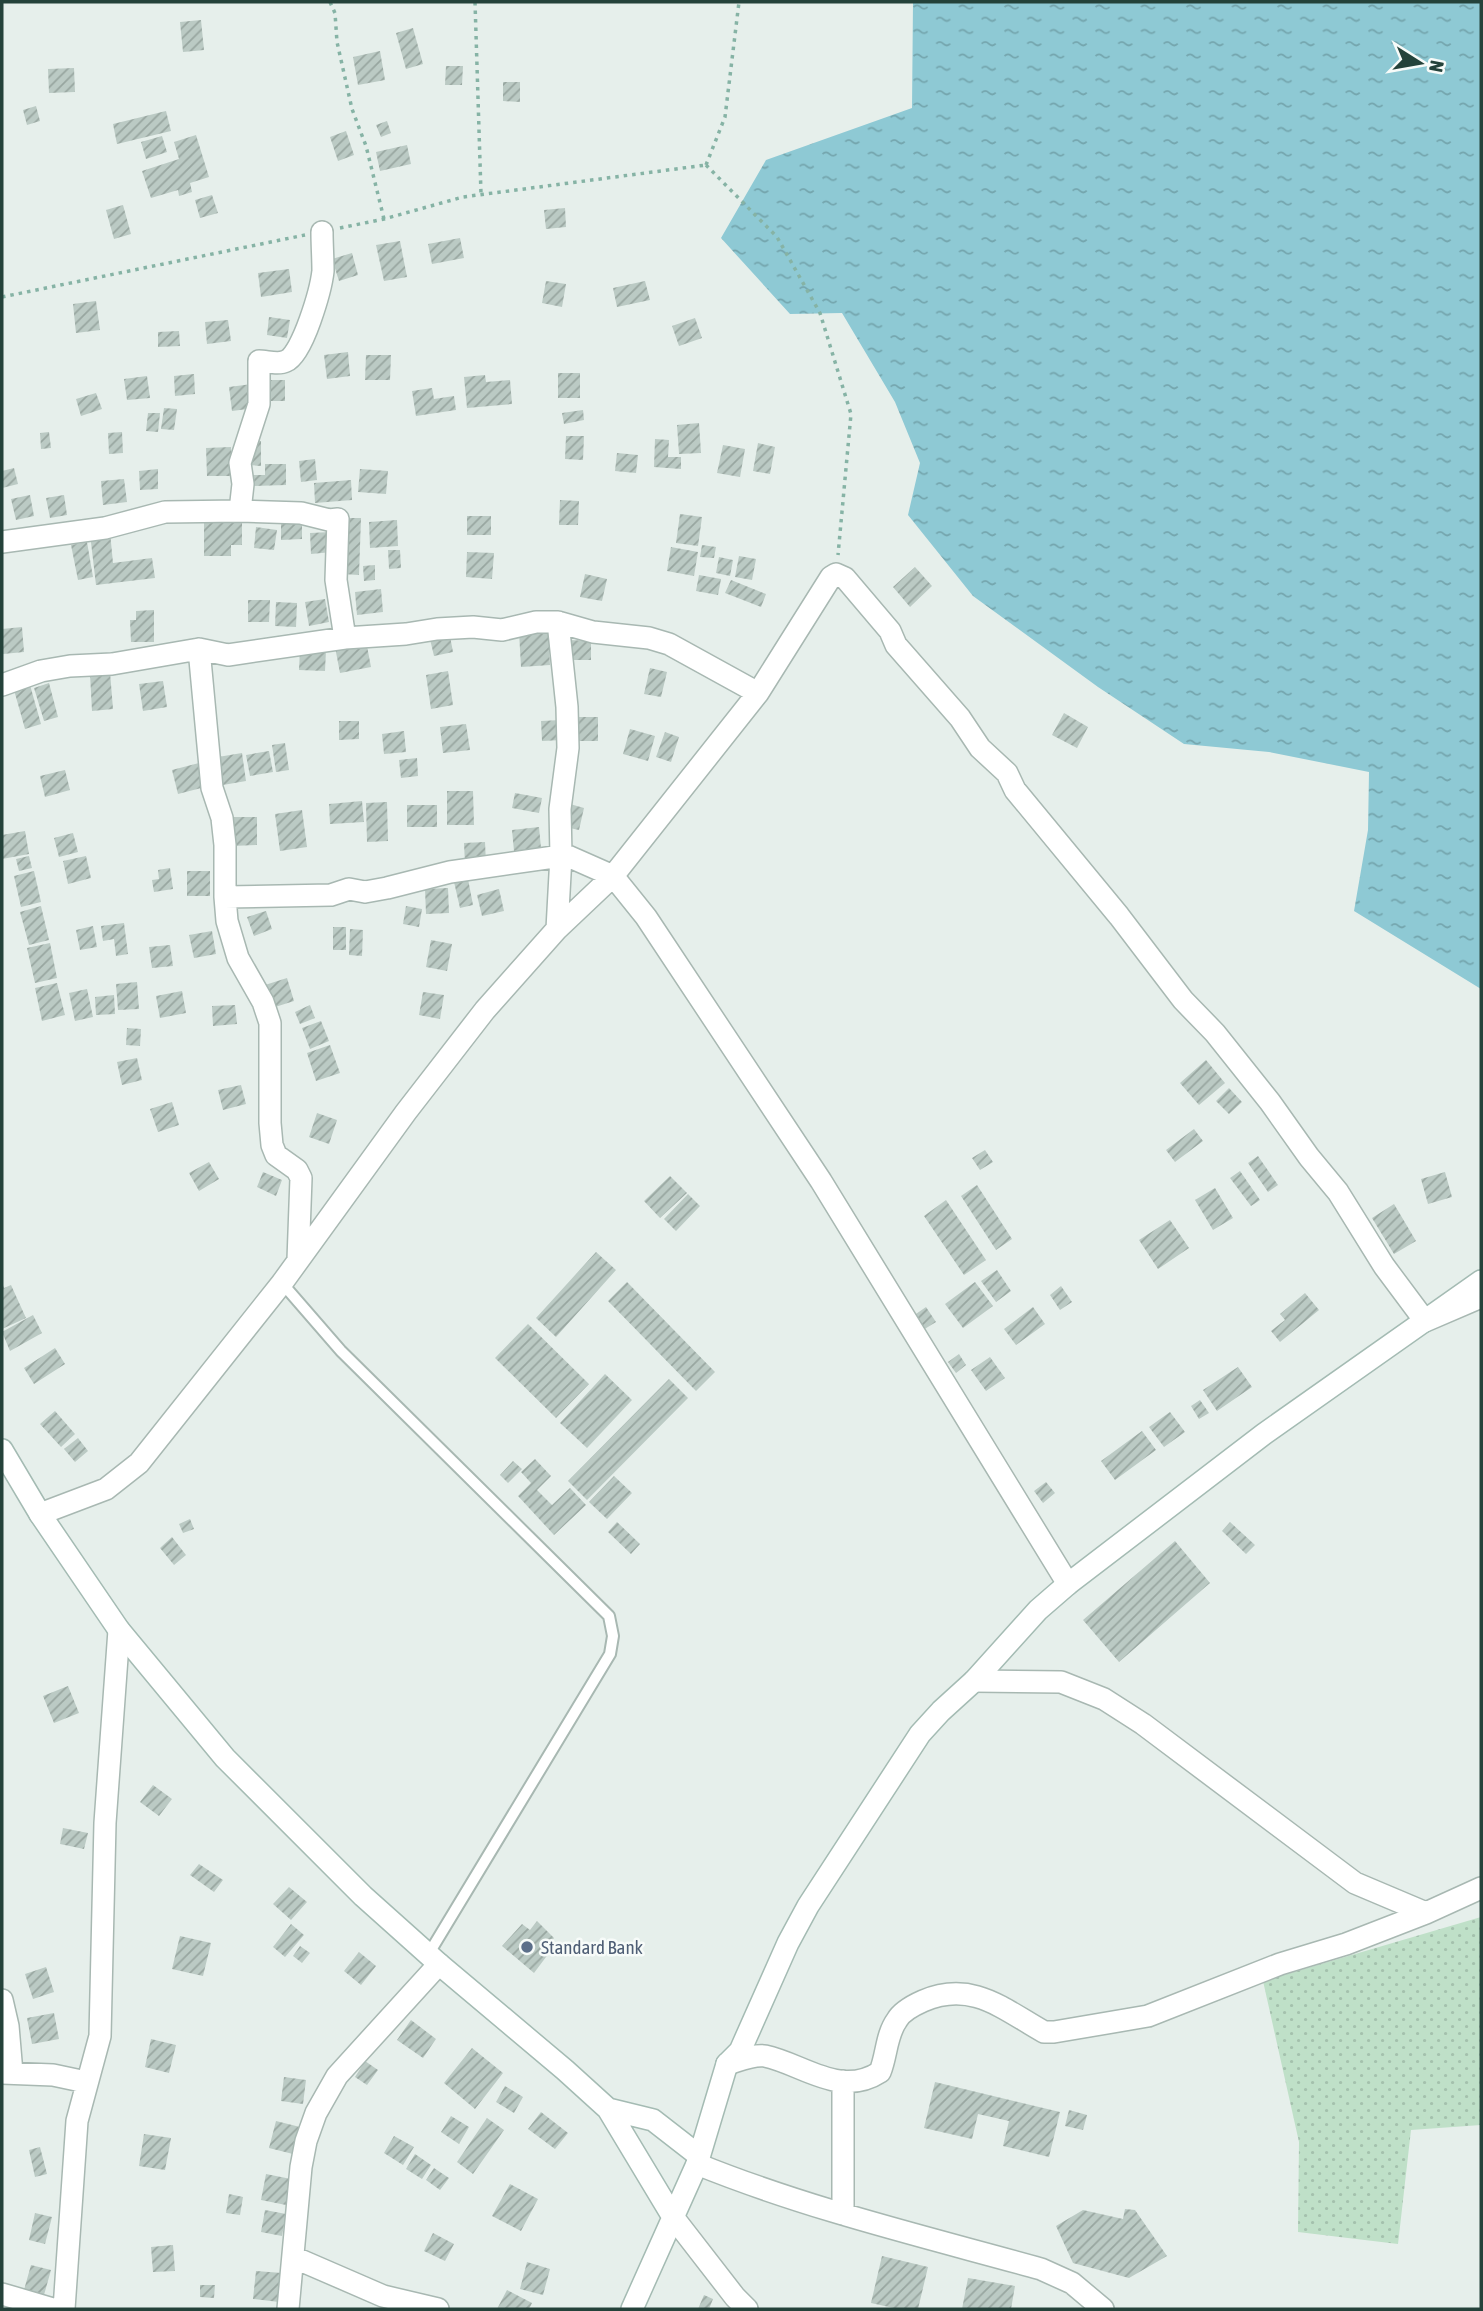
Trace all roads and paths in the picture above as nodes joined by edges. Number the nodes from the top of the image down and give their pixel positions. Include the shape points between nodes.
1 (330, 2) edge
2 (475, 2) edge
3 (739, 2) edge
4 (706, 165) junction
5 (481, 194) junction
6 (384, 219) junction
7 (322, 232) junction
8 (2, 297) edge
9 (240, 511) junction
10 (2, 542) edge
11 (836, 574) junction
12 (558, 622) junction
13 (345, 638) junction
14 (199, 649) junction
15 (3, 678) edge
16 (758, 693) junction
17 (561, 856) junction
18 (613, 876) junction
19 (225, 897) junction
20 (557, 929) junction
21 (298, 1260) junction
22 (1481, 1282) edge
23 (282, 1283) junction
24 (1481, 1297) edge
25 (1425, 1321) junction
26 (2, 1450) edge
27 (40, 1514) junction
28 (1068, 1584) junction
29 (119, 1630) junction
30 (974, 1681) junction
31 (1481, 1888) edge
32 (1426, 1913) junction
33 (433, 1959) junction
34 (2, 2000) edge
35 (727, 2064) junction
36 (7, 2073) edge
37 (842, 2081) junction
38 (86, 2082) junction
39 (608, 2109) junction
40 (697, 2159) junction
41 (843, 2214) junction
42 (673, 2217) junction
43 (293, 2257) junction
44 (2, 2294) edge
45 (53, 2309) edge
46 (64, 2309) edge
47 (288, 2309) edge
48 (438, 2309) edge
49 (632, 2309) edge
50 (747, 2309) edge
51 (1103, 2309) edge

1 - 6 path via 352,108
2 - 5 path
3 - 4 path via 724,117
4 - 5 path
4 - 11 path via 777,237 820,313 851,414
5 - 6 path
6 - 7 path
7 - 8 path
7 - 9 street via 321,284 295,353 288,361 259,361 259,404 240,463
9 - 10 street via 165,512 105,528
9 - 13 street via 338,519 336,580
11 - 16 street
11 - 25 street via 845,578 890,631 896,645 980,748 1007,773 1015,790 1183,1000 1248,1074 1338,1192
12 - 13 street via 502,630 461,628
12 - 16 street via 669,644
12 - 17 street via 568,748 559,809
13 - 14 street via 228,655
14 - 15 street
14 - 19 street via 212,788 225,845
16 - 18 street
17 - 18 street
17 - 19 street via 450,872 365,892
17 - 20 street
18 - 20 street
18 - 28 street via 646,917 821,1181
19 - 21 street via 238,958 270,1023 272,1145 276,1155 300,1173
20 - 21 street via 485,1010
21 - 23 street
22 - 25 street
23 - 27 street via 139,1464 106,1489
23 - 33 lane via 341,1351 609,1616 610,1654
24 - 25 street
25 - 28 street via 1264,1434
26 - 27 street
27 - 29 street
28 - 30 street
29 - 33 street via 225,1758
29 - 38 street via 105,1823 100,2036
30 - 32 street via 1061,1682 1104,1699 1355,1883
30 - 35 street via 920,1734 839,1856 788,1943 740,2051
31 - 32 street
32 - 37 street via 1148,2017 1044,2032 980,1997 961,1992 934,1996 898,2018 880,2071 859,2081
33 - 39 street
33 - 43 street via 337,2076 316,2113 301,2167
34 - 36 street via 8,2026
35 - 37 street via 762,2055 827,2080
35 - 40 street
36 - 38 street
37 - 41 street
38 - 46 street via 77,2120
39 - 40 street via 653,2120
39 - 42 street
40 - 41 street via 747,2184
40 - 42 street
41 - 51 street via 1041,2269 1072,2283
42 - 49 street
42 - 50 street
43 - 47 street
43 - 48 street via 383,2297
44 - 45 street

